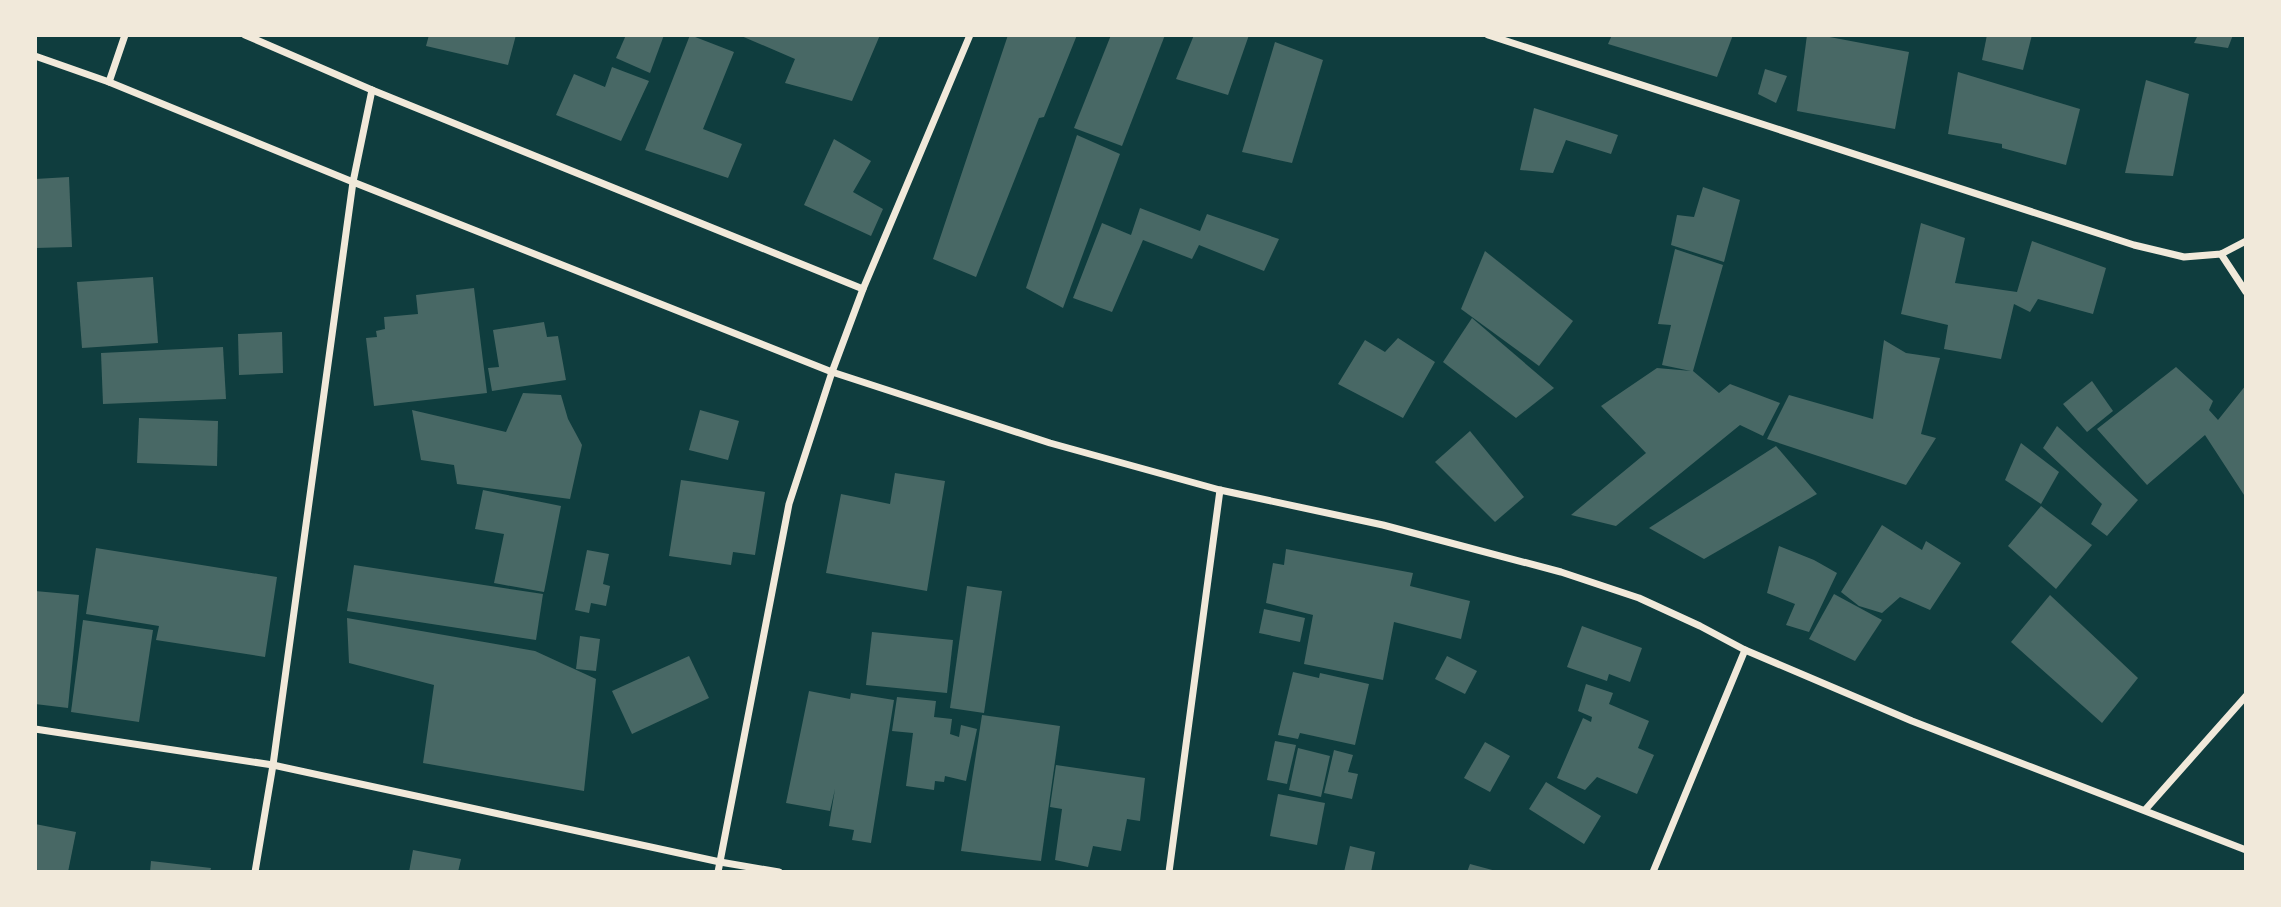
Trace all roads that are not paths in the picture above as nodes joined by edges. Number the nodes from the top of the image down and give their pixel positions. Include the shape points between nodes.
1 (125, 35) edge
2 (245, 35) edge
3 (970, 35) edge
4 (1489, 35) edge
5 (35, 56) edge
6 (109, 82) junction
7 (372, 90) junction
8 (353, 182) junction
9 (2246, 241) edge
10 (2221, 254) junction
11 (863, 289) junction
12 (2246, 292) edge
13 (832, 372) junction
14 (1220, 490) junction
15 (1745, 650) junction
16 (2246, 696) edge
17 (35, 729) edge
18 (273, 765) junction
19 (2145, 810) junction
20 (2246, 849) edge
21 (720, 862) junction
22 (255, 872) edge
23 (718, 872) edge
24 (779, 872) edge
25 (1169, 872) edge
26 (1653, 872) edge

1 - 6 street
2 - 7 street
3 - 11 street
4 - 10 street via 2134,245 2184,257
5 - 6 street
6 - 8 street
7 - 8 street
7 - 11 street
8 - 13 street
8 - 18 street
9 - 10 street
10 - 12 street
11 - 13 street
13 - 14 street via 1050,443
13 - 21 street via 789,504
14 - 15 street via 1383,525 1561,572 1639,598
14 - 25 street
15 - 19 street via 1912,721
15 - 26 street
16 - 19 street
17 - 18 street
18 - 21 street
18 - 22 street
19 - 20 street
21 - 23 street
21 - 24 street

